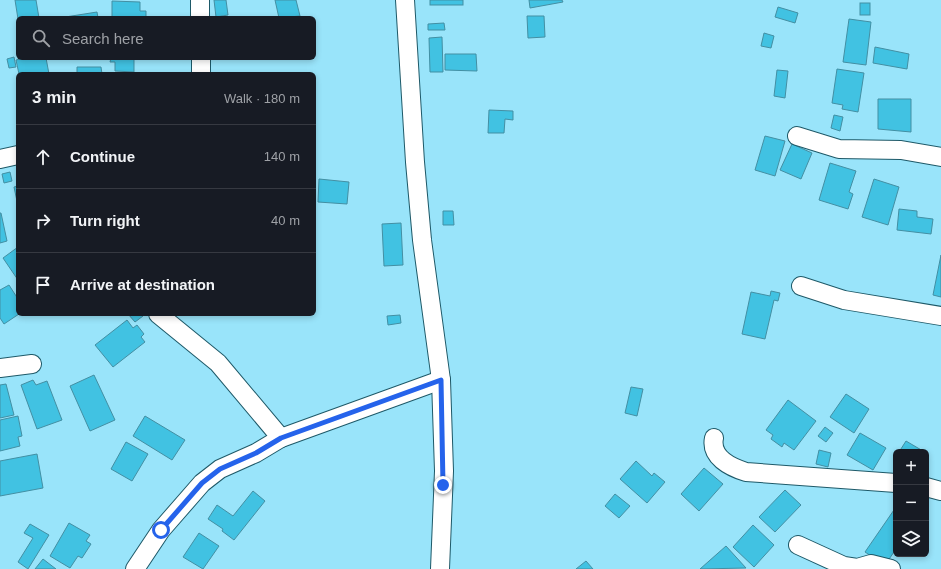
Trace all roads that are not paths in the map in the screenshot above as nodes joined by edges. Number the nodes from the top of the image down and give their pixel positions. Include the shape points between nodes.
1 (200, 0) edge
2 (405, 0) edge
3 (200, 16) edge
4 (201, 60) edge
5 (201, 72) edge
6 (797, 136) dead end
7 (16, 155) edge
8 (941, 157) edge
9 (0, 159) edge
10 (801, 286) dead end
11 (160, 316) edge
12 (941, 316) edge
13 (32, 364) dead end
14 (0, 368) edge
15 (441, 380) junction
16 (281, 438) junction
17 (714, 438) dead end
18 (893, 483) edge
19 (929, 488) edge
20 (941, 491) edge
21 (798, 545) dead end
22 (135, 569) edge
23 (440, 569) edge
24 (891, 569) edge

1 - 3 street
2 - 15 street via 422,240
4 - 5 street
6 - 8 street via 839,149 901,150
7 - 9 street
10 - 12 street via 844,300
11 - 16 street via 218,363
13 - 14 street
15 - 16 street
15 - 23 street via 444,471
16 - 22 street via 256,453 220,469 202,483 161,530
17 - 18 street via 712,446 716,454 735,468 746,472
19 - 20 street
21 - 24 street via 844,566 857,568 872,564

